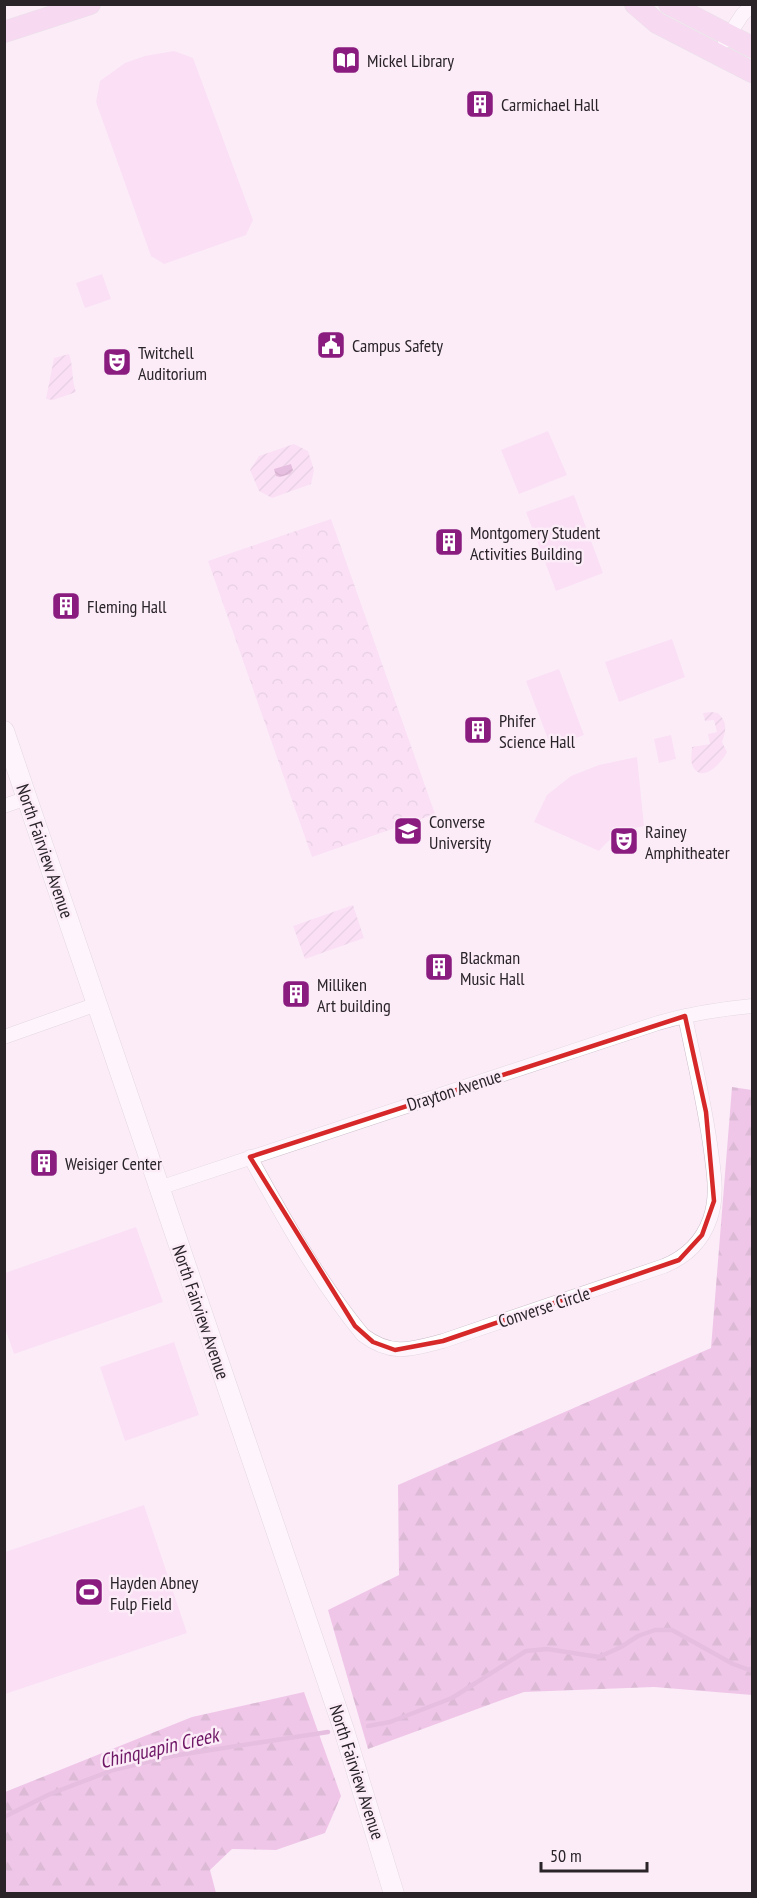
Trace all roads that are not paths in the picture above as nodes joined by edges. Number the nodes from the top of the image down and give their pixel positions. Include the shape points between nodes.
1 (90, 4) edge
2 (635, 4) edge
3 (669, 4) edge
4 (753, 5) edge
5 (4, 32) edge
6 (729, 35) junction
7 (753, 47) edge
8 (718, 53) junction
9 (753, 72) edge
10 (4, 731) edge
11 (27, 798) junction
12 (4, 806) edge
13 (97, 1004) junction
14 (753, 1006) edge
15 (685, 1016) junction
16 (4, 1037) edge
17 (250, 1157) junction
18 (159, 1188) junction
19 (394, 1893) edge

1 - 5 main road
2 - 8 main road via 657,23
3 - 6 main road
4 - 6 street via 741,15
6 - 7 main road
6 - 8 street
8 - 9 main road
10 - 11 street, North Fairview Avenue
11 - 12 street
11 - 13 street, North Fairview Avenue
13 - 16 street
13 - 18 street, North Fairview Avenue
14 - 15 street, Drayton Avenue
15 - 17 street, Drayton Avenue
15 - 17 street, Converse Circle via 706,1112 715,1184 710,1219 692,1250 664,1266 443,1341 395,1350 363,1335 320,1274
17 - 18 street, Drayton Avenue
18 - 19 street, North Fairview Avenue via 344,1730

